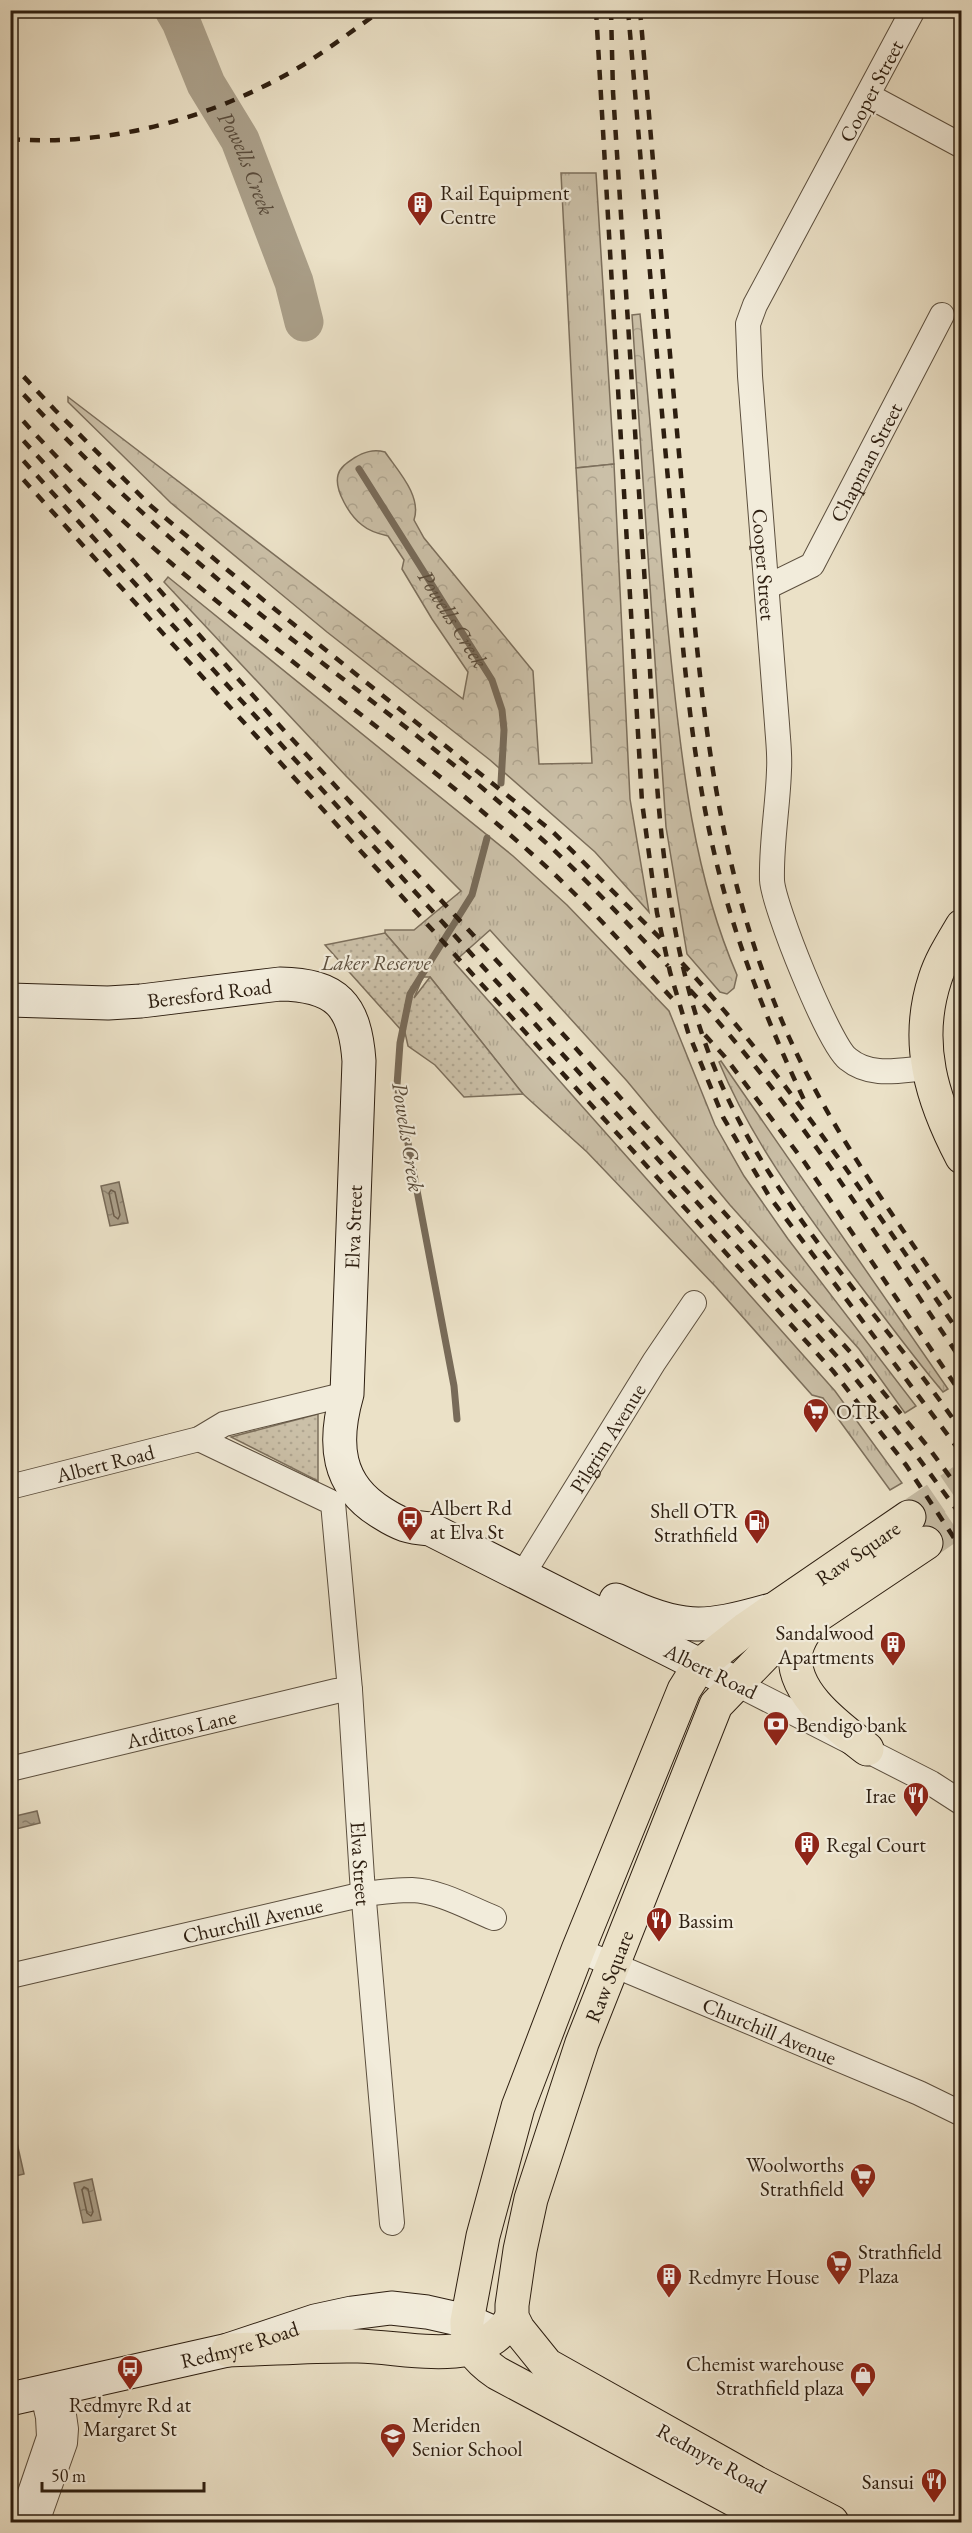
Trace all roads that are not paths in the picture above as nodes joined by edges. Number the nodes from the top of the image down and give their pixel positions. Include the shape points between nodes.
1 (913, 10) edge
2 (869, 96) junction
3 (962, 146) edge
4 (942, 315) dead end
5 (767, 587) junction
6 (962, 926) edge
7 (10, 1000) edge
8 (359, 1060) joint
9 (927, 1068) junction
10 (962, 1157) edge
11 (694, 1303) dead end
12 (347, 1394) junction
13 (200, 1438) junction
14 (10, 1487) edge
15 (333, 1503) junction
16 (387, 1516) junction
17 (430, 1528) junction
18 (523, 1574) junction
19 (559, 1593) junction
20 (772, 1610) junction
21 (814, 1616) junction
22 (699, 1666) junction
23 (735, 1683) junction
24 (350, 1690) junction
25 (867, 1749) junction
26 (10, 1769) edge
27 (931, 1783) junction
28 (962, 1792) edge
29 (962, 1803) edge
30 (364, 1894) junction
31 (494, 1918) dead end
32 (578, 1950) junction
33 (613, 1964) junction
34 (10, 1976) edge
35 (962, 2114) edge
36 (392, 2223) dead end
37 (487, 2330) junction
38 (228, 2350) junction
39 (432, 2352) junction
40 (497, 2373) junction
41 (65, 2386) junction
42 (10, 2399) edge
43 (66, 2429) junction
44 (20, 2523) edge
45 (38, 2523) edge
46 (776, 2523) edge
47 (832, 2523) edge

1 - 2 street, Cooper Street
2 - 3 street
2 - 5 street, Cooper Street via 748,324
4 - 5 street, Chapman Street via 812,565
5 - 9 street, Cooper Street via 779,769 772,881 778,910 826,1025 847,1059 878,1072
6 - 9 main road via 934,980 928,1012
7 - 8 main road, Beresford Road via 108,1003 298,984 316,988 345,1007 354,1022
8 - 12 main road, Elva Street
9 - 10 main road via 946,1127
11 - 18 street, Pilgrim Avenue
12 - 13 street, Albert Road via 224,1424
12 - 16 main road, Elva Street via 340,1421 345,1473 366,1503
12 - 17 main road, Elva Street via 356,1414 361,1466 377,1486 416,1509
13 - 14 street, Albert Road
13 - 15 street
15 - 16 main road via 372,1516
15 - 24 street, Elva Street
16 - 17 main road, Elva Street via 407,1527
17 - 18 main road, Elva Street
18 - 19 main road, Albert Road
19 - 20 main road via 607,1595 657,1618 692,1625 731,1622
19 - 22 main road, Albert Road
20 - 21 main road, Raw Square via 918,1530
20 - 22 main road, Raw Square
21 - 23 main road, Raw Square via 768,1650
21 - 25 main road via 796,1653 798,1678 831,1721
22 - 23 main road, Albert Road
22 - 32 main road, Raw Square via 680,1699
23 - 25 street, Albert Road
23 - 33 main road, Raw Square via 711,1715
24 - 26 street, Ardittos Lane
24 - 30 street, Elva Street
25 - 27 street, Albert Road
27 - 28 street, Albert Road
27 - 29 street, Albert Road
30 - 31 street, Churchill Avenue via 415,1890
30 - 34 street, Churchill Avenue
30 - 36 street, Elva Street
32 - 33 street, Churchill Avenue
32 - 37 main road, Raw Square via 518,2107 483,2236
33 - 35 street, Churchill Avenue
33 - 37 main road, Raw Square via 582,2043 531,2199 517,2268
37 - 38 main road, Redmyre Road via 427,2312 391,2308 315,2321
37 - 39 main road
37 - 40 main road, Redmyre Road via 481,2362
37 - 47 main road, Redmyre Road via 530,2347 547,2365
38 - 39 main road via 356,2346
38 - 41 main road, Redmyre Road
39 - 40 main road
40 - 46 main road, Redmyre Road
41 - 42 main road, Redmyre Road
41 - 43 street
41 - 43 street
41 - 44 street via 48,2417 49,2437
43 - 45 street via 65,2443

